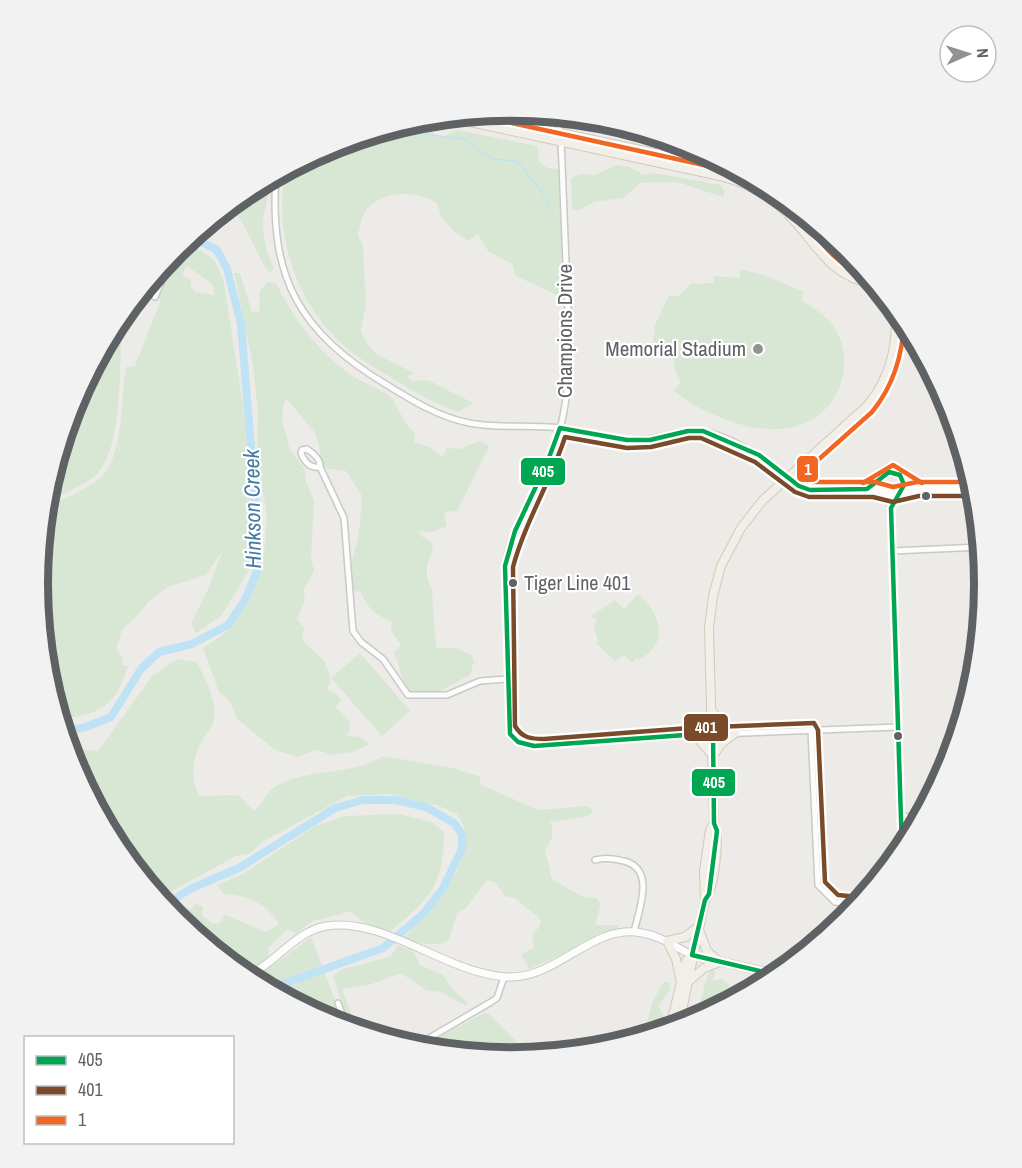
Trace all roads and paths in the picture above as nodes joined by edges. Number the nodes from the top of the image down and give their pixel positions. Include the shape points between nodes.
1 (501, 121) edge
2 (478, 122) edge
3 (558, 124) edge
4 (560, 136) junction
5 (660, 146) edge
6 (658, 154) junction
7 (705, 164) edge
8 (742, 182) edge
9 (275, 186) edge
10 (788, 213) edge
11 (857, 277) edge
12 (162, 280) edge
13 (155, 297) dead end
14 (895, 325) edge
15 (560, 428) junction
16 (808, 459) junction
17 (320, 467) dead end
18 (787, 477) junction
19 (882, 480) junction
20 (904, 482) junction
21 (867, 489) junction
22 (918, 489) junction
23 (964, 489) edge
24 (813, 490) junction
25 (885, 492) junction
26 (898, 493) junction
27 (891, 507) junction
28 (972, 548) edge
29 (892, 551) junction
30 (507, 679) junction
31 (712, 711) junction
32 (898, 727) junction
33 (812, 730) junction
34 (735, 733) junction
35 (694, 734) junction
36 (712, 734) junction
37 (713, 756) junction
38 (901, 816) junction
39 (911, 817) edge
40 (901, 832) edge
41 (595, 860) dead end
42 (846, 903) edge
43 (698, 927) junction
44 (634, 932) junction
45 (667, 941) junction
46 (692, 955) junction
47 (720, 962) junction
48 (257, 971) edge
49 (764, 972) edge
50 (504, 977) junction
51 (685, 981) junction
52 (338, 1003) dead end
53 (342, 1015) edge
54 (680, 1015) edge
55 (673, 1017) edge
56 (428, 1039) edge

1 - 4 main road
2 - 4 main road
3 - 4 street, Champions Drive
4 - 6 main road
4 - 8 main road
4 - 15 street, Champions Drive via 570,361
5 - 6 street
6 - 7 main road
9 - 15 street via 274,207 283,270 312,326 333,348 357,368 436,413 469,423
10 - 11 main road via 832,266
12 - 13 street
14 - 16 main road via 894,354 882,384 867,406
15 - 18 street via 627,440 703,431 759,455
15 - 30 street, Champions Drive via 548,465 507,553
16 - 18 main road
16 - 24 main road via 806,476
17 - 30 street via 344,518 353,631 361,642 383,659 408,695 447,694 480,681
18 - 24 street
18 - 31 main road via 741,528 717,579 710,614
19 - 20 street via 893,472
19 - 21 street
19 - 25 street
20 - 22 street
20 - 26 street
21 - 24 street
21 - 25 street
22 - 23 street
22 - 26 street
25 - 26 street
25 - 27 street
26 - 27 street
27 - 29 street
28 - 29 street
29 - 32 street
30 - 35 street, Champions Drive via 508,728 513,739 526,745
31 - 34 main road via 725,728
31 - 36 main road
32 - 33 street, Champions Drive
32 - 38 street
33 - 34 street, Champions Drive
33 - 42 street via 819,885 835,902
34 - 36 street, Champions Drive
34 - 37 main road
35 - 36 street, Champions Drive
35 - 37 main road
36 - 37 main road
37 - 43 main road via 714,823
38 - 39 street
38 - 40 street
41 - 44 street via 604,857 632,863 640,872 644,884
43 - 45 main road via 685,937
43 - 46 main road
43 - 47 main road via 707,951
44 - 45 street
44 - 50 street via 599,939 538,974
45 - 46 street
45 - 51 main road
46 - 47 main road
46 - 51 main road via 686,961
47 - 49 main road
47 - 51 main road
48 - 50 street via 307,933 325,926 360,926 472,969
50 - 56 street via 497,998
51 - 54 main road
51 - 55 main road
52 - 53 street

